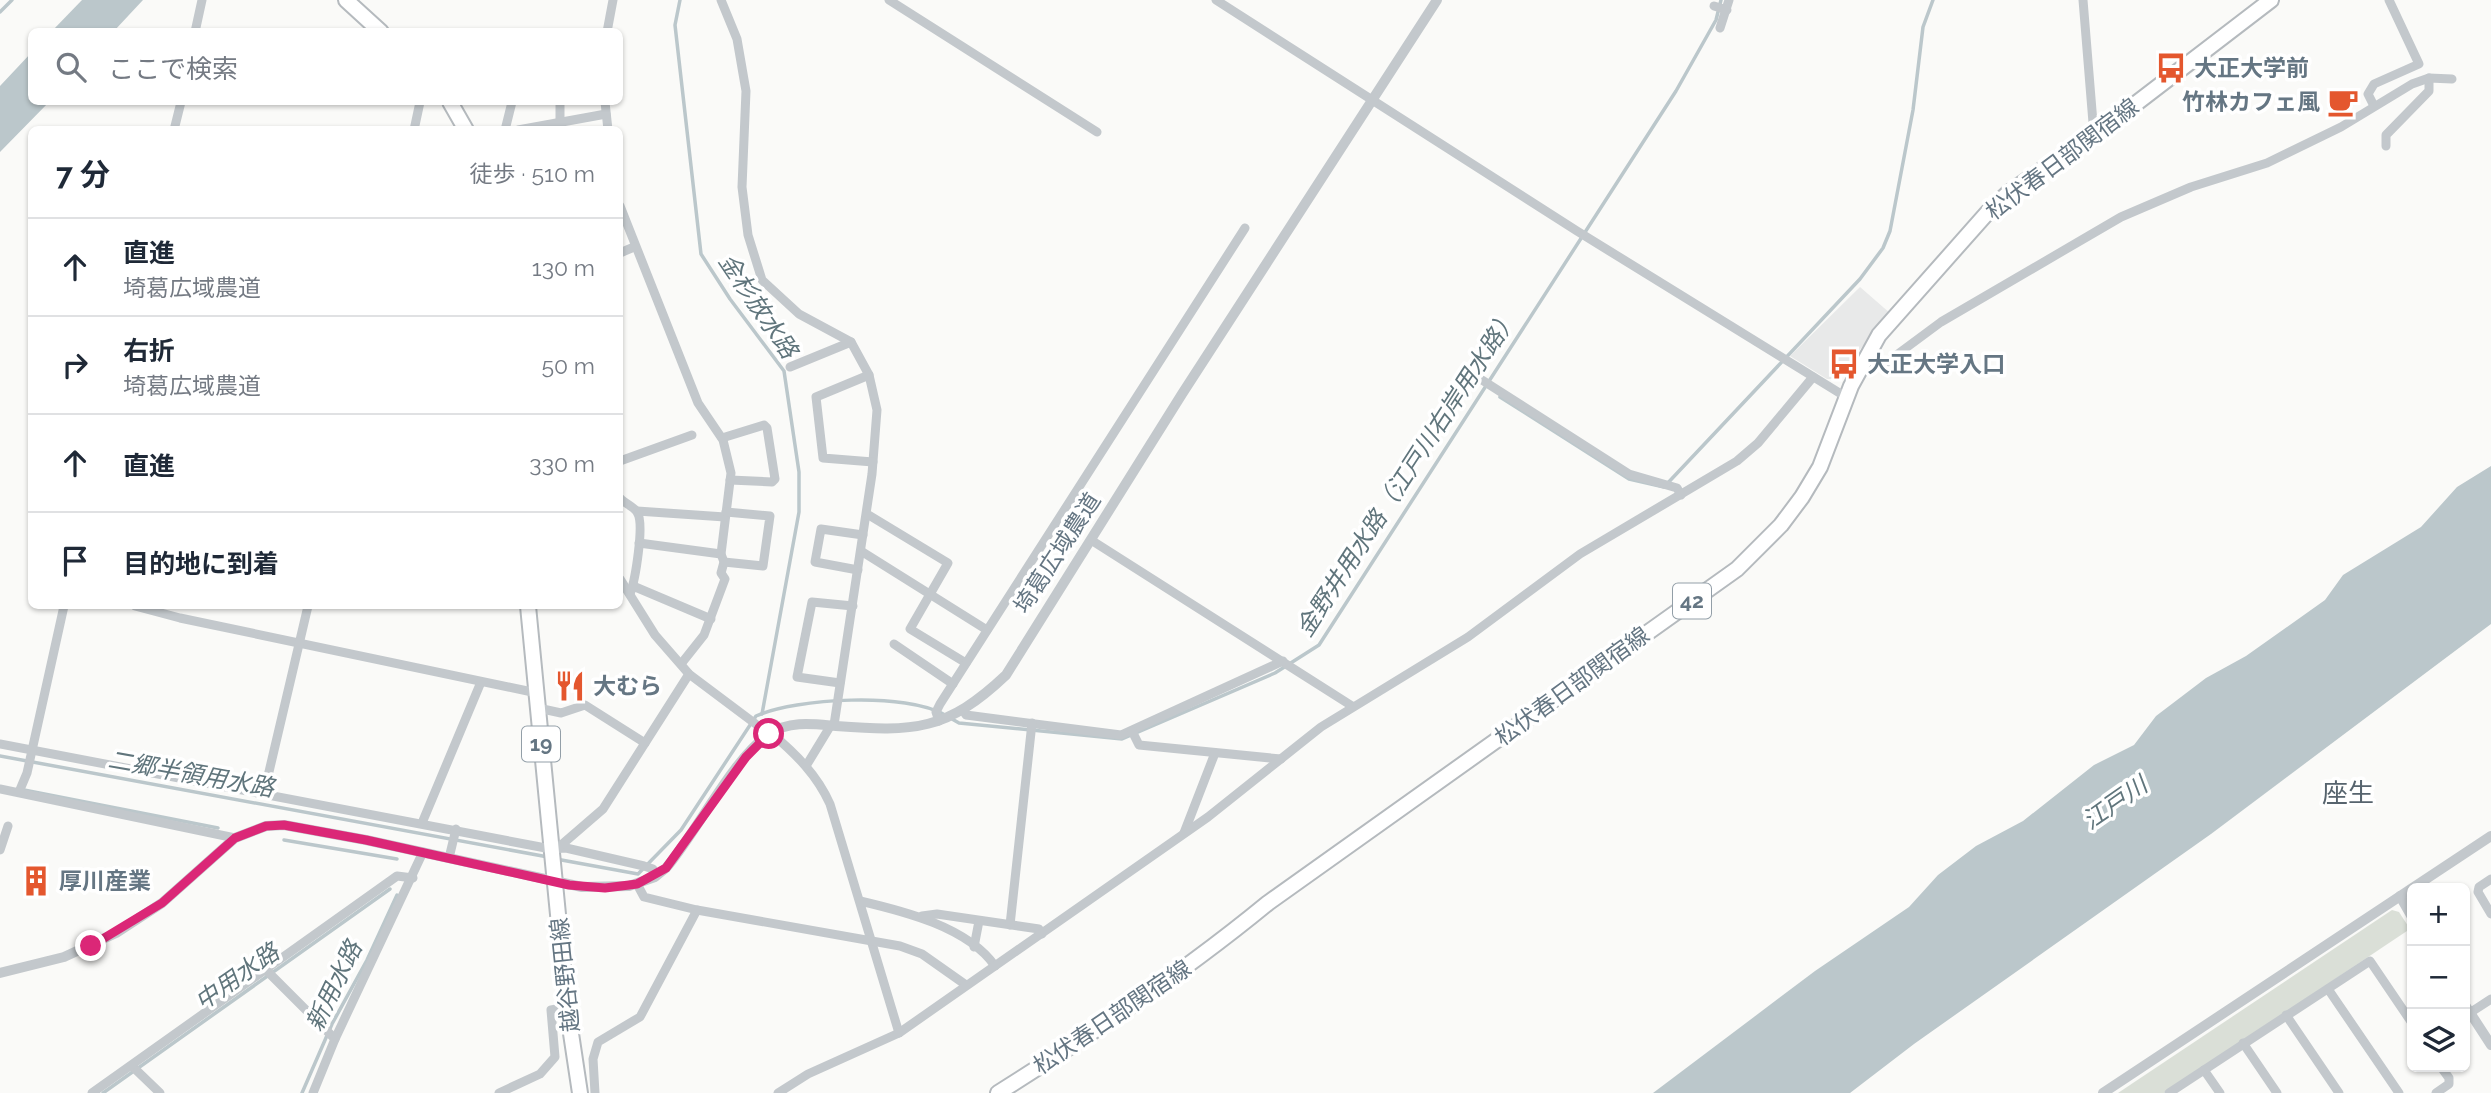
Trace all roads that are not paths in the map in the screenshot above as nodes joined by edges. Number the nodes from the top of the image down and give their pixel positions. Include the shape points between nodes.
1 (202, 0) edge
2 (346, 0) edge
3 (613, 0) edge
4 (722, 0) edge
5 (889, 0) edge
6 (1216, 0) edge
7 (1437, 0) edge
8 (2082, 0) edge
9 (2271, 0) edge
10 (2389, 0) edge
11 (1728, 5) edge
12 (1714, 6) dead end
13 (196, 28) edge
14 (377, 28) edge
15 (608, 28) edge
16 (1720, 28) dead end
17 (2429, 78) junction
18 (2452, 79) dead end
19 (1373, 101) junction
20 (180, 105) edge
21 (419, 105) edge
22 (452, 105) edge
23 (511, 105) edge
24 (560, 105) edge
25 (605, 105) edge
26 (2374, 106) junction
27 (606, 114) junction
28 (560, 122) junction
29 (175, 126) edge
30 (415, 126) edge
31 (465, 126) edge
32 (506, 126) edge
33 (540, 126) edge
34 (608, 126) edge
35 (1097, 132) dead end
36 (2094, 135) junction
37 (2386, 146) dead end
38 (623, 214) edge
39 (1245, 229) dead end
40 (635, 247) junction
41 (623, 252) edge
42 (851, 342) junction
43 (1887, 362) dead end
44 (790, 367) dead end
45 (869, 375) junction
46 (1813, 377) junction
47 (1486, 382) dead end
48 (1846, 397) junction
49 (692, 435) dead end
50 (722, 438) junction
51 (623, 460) edge
52 (873, 462) junction
53 (730, 480) junction
54 (1681, 495) junction
55 (623, 501) edge
56 (637, 511) junction
57 (867, 514) junction
58 (726, 515) junction
59 (863, 535) junction
60 (1091, 540) junction
61 (639, 543) junction
62 (861, 551) junction
63 (722, 558) junction
64 (858, 570) junction
65 (623, 582) edge
66 (631, 590) junction
67 (930, 594) junction
68 (853, 606) junction
69 (63, 609) edge
70 (146, 609) edge
71 (307, 609) edge
72 (528, 609) edge
73 (711, 619) junction
74 (987, 630) junction
75 (300, 642) junction
76 (894, 644) dead end
77 (1284, 662) junction
78 (966, 663) junction
79 (681, 664) junction
80 (689, 674) junction
81 (481, 682) junction
82 (840, 682) junction
83 (953, 684) junction
84 (537, 701) junction
85 (1352, 706) junction
86 (962, 710) junction
87 (938, 712) junction
88 (1032, 723) junction
89 (832, 725) junction
90 (1132, 731) junction
91 (770, 733) junction
92 (645, 743) junction
93 (0, 744) edge
94 (31, 749) junction
95 (1215, 753) junction
96 (1281, 759) junction
97 (806, 766) junction
98 (0, 789) edge
99 (19, 792) junction
100 (264, 793) junction
101 (422, 823) junction
102 (8, 826) dead end
103 (455, 832) junction
104 (1183, 834) junction
105 (2491, 836) edge
106 (235, 838) junction
107 (555, 848) junction
108 (0, 850) edge
109 (424, 852) junction
110 (450, 853) junction
111 (655, 877) junction
112 (413, 878) junction
113 (2491, 879) edge
114 (555, 883) junction
115 (637, 884) junction
116 (2400, 896) junction
117 (860, 901) junction
118 (2407, 908) edge
119 (697, 910) junction
120 (2491, 914) edge
121 (920, 916) junction
122 (979, 921) junction
123 (1010, 925) junction
124 (1042, 934) junction
125 (872, 940) junction
126 (974, 947) junction
127 (995, 966) junction
128 (265, 969) junction
129 (0, 973) edge
130 (965, 985) junction
131 (2328, 989) junction
132 (2491, 999) edge
133 (567, 1007) junction
134 (2470, 1009) edge
135 (2286, 1016) junction
136 (2407, 1016) edge
137 (2470, 1016) edge
138 (898, 1032) junction
139 (335, 1039) junction
140 (2243, 1043) junction
141 (2491, 1045) edge
142 (132, 1066) junction
143 (2204, 1070) junction
144 (2445, 1072) edge
145 (92, 1093) edge
146 (160, 1093) edge
147 (313, 1093) edge
148 (499, 1093) edge
149 (580, 1093) edge
150 (595, 1093) edge
151 (778, 1093) edge
152 (998, 1093) edge
153 (2103, 1093) edge
154 (2169, 1093) edge
155 (2220, 1093) edge
156 (2277, 1093) edge
157 (2339, 1093) edge
158 (2399, 1093) edge
159 (2436, 1093) edge

1 - 13 street
2 - 14 main road
3 - 15 street
4 - 42 street via 737,39 746,91 742,187 748,235 762,280 799,314
5 - 35 street
6 - 19 street
7 - 19 street, 埼葛広域農道
8 - 36 street
9 - 36 main road, 松伏春日部関宿線 / 42
10 - 26 street via 2419,64 2374,84 2368,94
11 - 12 street
11 - 16 street
17 - 18 street
17 - 26 street
17 - 37 street via 2429,91 2386,135
19 - 46 street
19 - 60 street, 埼葛広域農道
20 - 29 street
21 - 30 street
22 - 31 main road
23 - 32 street
24 - 28 street
25 - 27 street
26 - 43 street via 2267,163 2191,187 2091,232 1941,322
27 - 28 street
27 - 34 street
28 - 33 street
36 - 48 main road, 松伏春日部関宿線 / 42 via 1988,212 1880,335
38 - 40 street
39 - 74 street
40 - 41 street
40 - 50 street via 698,403
42 - 44 street
42 - 45 street
45 - 52 street via 877,411
45 - 52 street via 816,397 823,458
46 - 48 street
46 - 54 street via 1758,443
47 - 54 street via 1629,474 1677,488
48 - 152 main road, 松伏春日部関宿線 / 42 via 1820,467 1802,497 1782,525 1737,569 1268,903 1141,1001
49 - 51 street
50 - 53 street
50 - 53 street via 764,425 767,428 775,479
52 - 57 street
53 - 58 street
54 - 85 street via 1580,554 1468,637
55 - 56 street
56 - 58 street
56 - 61 street
57 - 59 street
57 - 67 street via 948,563
58 - 63 street
58 - 63 street via 770,516 763,566
59 - 62 street
59 - 64 street via 821,529 815,562
60 - 77 street
60 - 86 street, 埼葛広域農道 via 1006,674
61 - 63 street
61 - 66 street
62 - 64 street
62 - 67 street
63 - 73 street via 725,579
64 - 68 street
65 - 66 street
66 - 73 street
66 - 79 street via 655,635
67 - 74 street
67 - 78 street via 909,629
68 - 82 street
68 - 82 street via 812,602 797,677
69 - 94 street
70 - 75 street
71 - 75 street
72 - 84 main road, 越谷野田線 / 19
73 - 79 street
74 - 78 street
75 - 81 street
75 - 100 street
76 - 83 street
77 - 85 street
77 - 90 street
78 - 83 street
79 - 80 street
80 - 91 street
80 - 92 street
81 - 84 street
81 - 101 street
82 - 89 street
83 - 87 street
84 - 92 street via 561,713 585,705
84 - 107 main road, 越谷野田線 / 19
85 - 96 street
86 - 87 street, 埼葛広域農道
86 - 88 street via 967,715
87 - 89 street, 埼葛広域農道 via 918,728
88 - 90 street via 1122,735
88 - 123 street
89 - 91 street, 埼葛広域農道 via 789,725
89 - 97 street
90 - 95 street via 1139,745
91 - 97 street
91 - 111 street via 746,757 672,861
92 - 107 street via 603,809
93 - 94 street
94 - 99 street
94 - 100 street
95 - 96 street
95 - 104 street
96 - 104 street
97 - 117 street via 830,804
98 - 99 street
99 - 106 street
100 - 101 street
101 - 103 street
102 - 108 street
103 - 107 street
103 - 110 street
104 - 124 street
105 - 116 street
106 - 109 street via 252,829 284,825
106 - 129 street via 162,903 116,933 64,957
107 - 111 street via 644,866 653,869
107 - 114 main road, 越谷野田線 / 19
109 - 110 street
109 - 112 street
110 - 114 street
111 - 115 street
112 - 128 street via 397,876
112 - 139 street
113 - 120 street via 2478,892
114 - 115 street via 605,888
114 - 133 main road, 越谷野田線 / 19
115 - 119 street via 643,897
116 - 118 street
116 - 153 street
117 - 121 street
117 - 125 street
119 - 125 street
119 - 150 street via 640,1017 597,1042
121 - 122 street
121 - 126 street
122 - 123 street
122 - 126 street
123 - 124 street via 1039,929
124 - 127 street
125 - 130 street via 922,954
125 - 138 street
126 - 127 street
127 - 130 street
128 - 139 street
128 - 142 street
130 - 138 street
131 - 135 street
131 - 136 street via 2370,961
131 - 158 street
132 - 134 street
133 - 148 street via 551,1010 555,1057 540,1073
133 - 149 main road, 越谷野田線 / 19
135 - 140 street
135 - 157 street
137 - 141 street
138 - 151 street
139 - 147 street
140 - 143 street
140 - 156 street
142 - 145 street
142 - 146 street
143 - 154 street
143 - 155 street
144 - 159 street via 2449,1084

